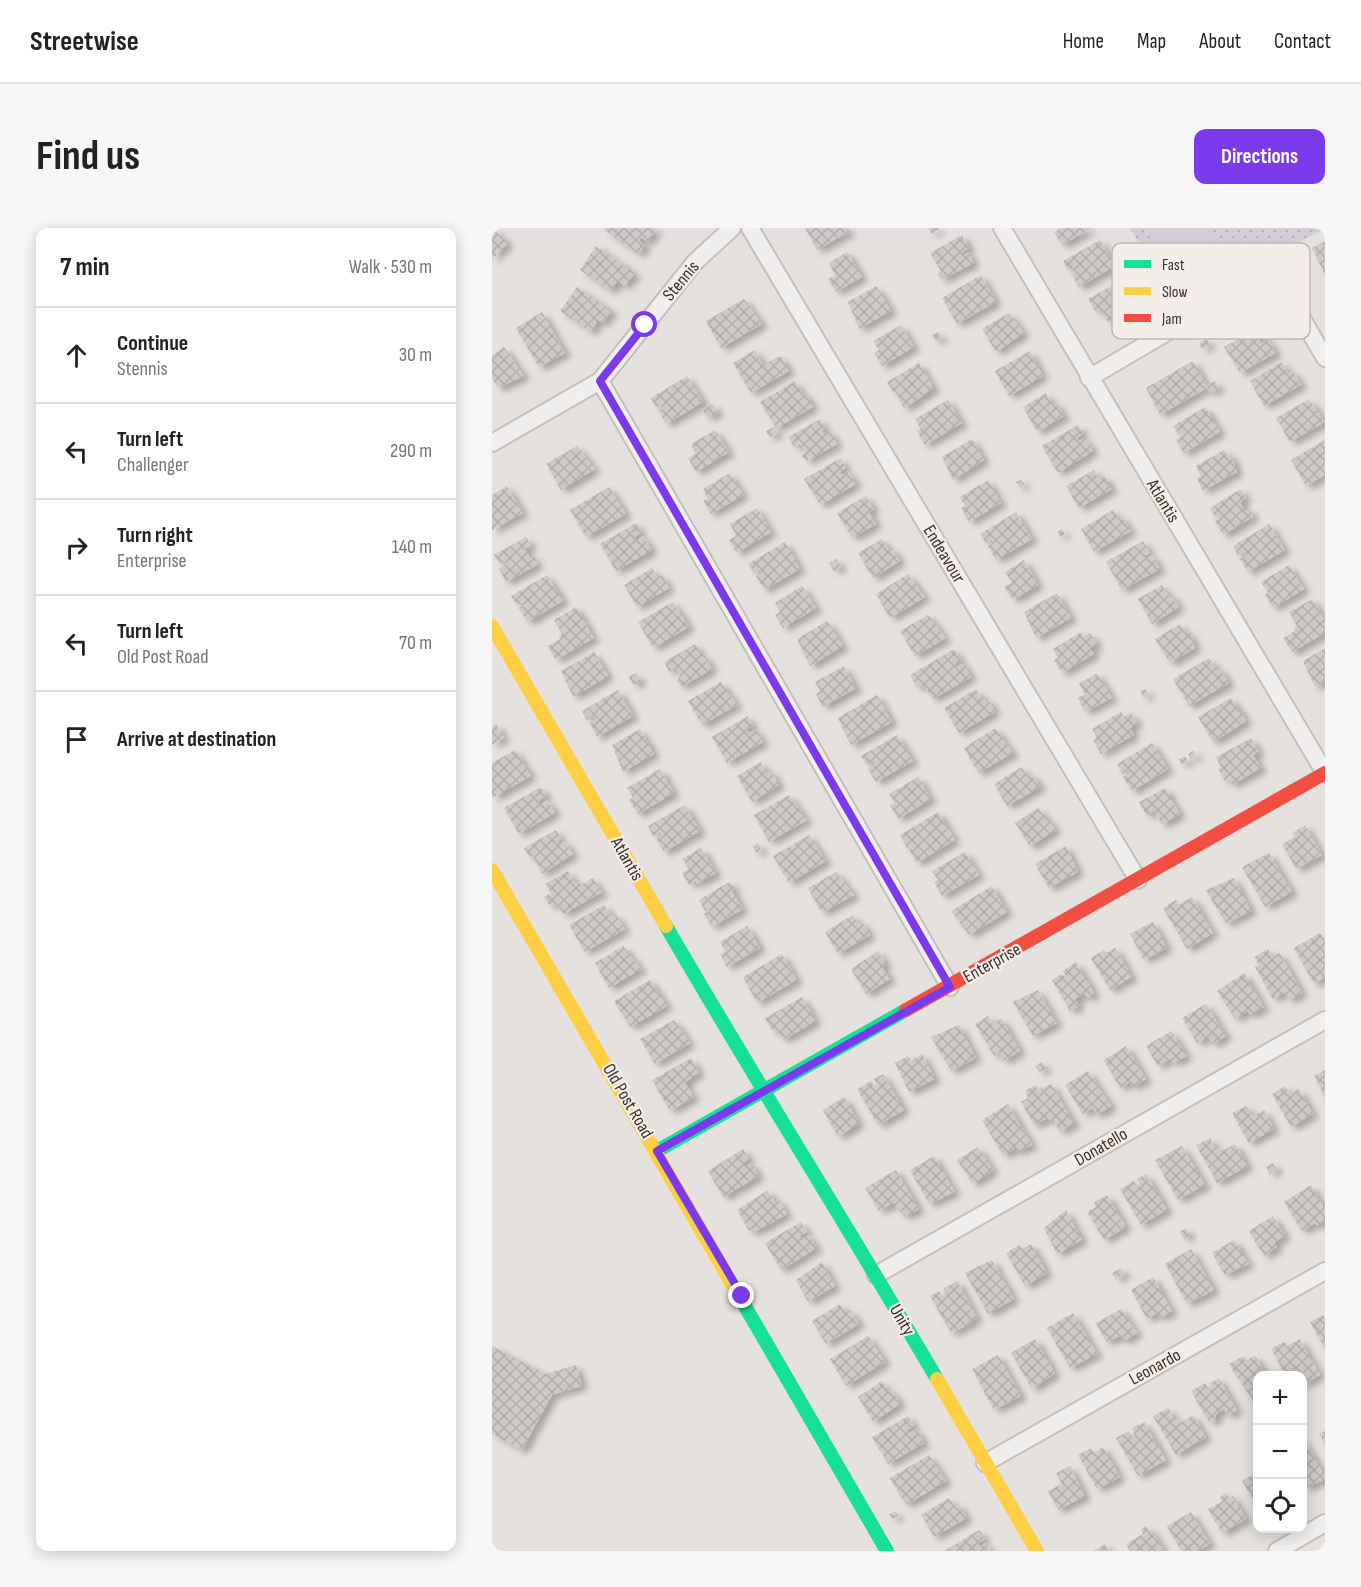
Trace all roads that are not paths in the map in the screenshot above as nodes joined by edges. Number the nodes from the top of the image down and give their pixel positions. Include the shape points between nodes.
1 (732, 228) edge
2 (750, 228) edge
3 (1002, 228) edge
4 (1310, 333) edge
5 (1155, 339) edge
6 (1325, 358) edge
7 (1089, 378) junction
8 (600, 381) junction
9 (492, 443) edge
10 (492, 626) edge
11 (1325, 773) edge
12 (492, 870) edge
13 (1138, 880) junction
14 (950, 987) junction
15 (1325, 1020) edge
16 (762, 1092) junction
17 (657, 1151) junction
18 (1325, 1271) edge
19 (876, 1275) junction
20 (985, 1463) junction
21 (1325, 1523) edge
22 (887, 1551) edge
23 (1037, 1551) edge
24 (1277, 1551) edge

1 - 8 street, Stennis via 695,262
2 - 13 street, Endeavour
3 - 7 street, Atlantis
4 - 6 street
5 - 7 street
7 - 11 street, Atlantis
8 - 9 street, Stennis
8 - 14 street
10 - 16 street, Atlantis
11 - 13 street, Enterprise
12 - 17 street, Old Post Road
13 - 14 street, Enterprise
14 - 16 street, Enterprise
15 - 19 street, Donatello
16 - 17 street, Enterprise
16 - 19 street, Unity
17 - 22 street, Old Post Road
18 - 20 street, Leonardo
19 - 20 street, Unity
20 - 23 street, Unity
21 - 24 street

